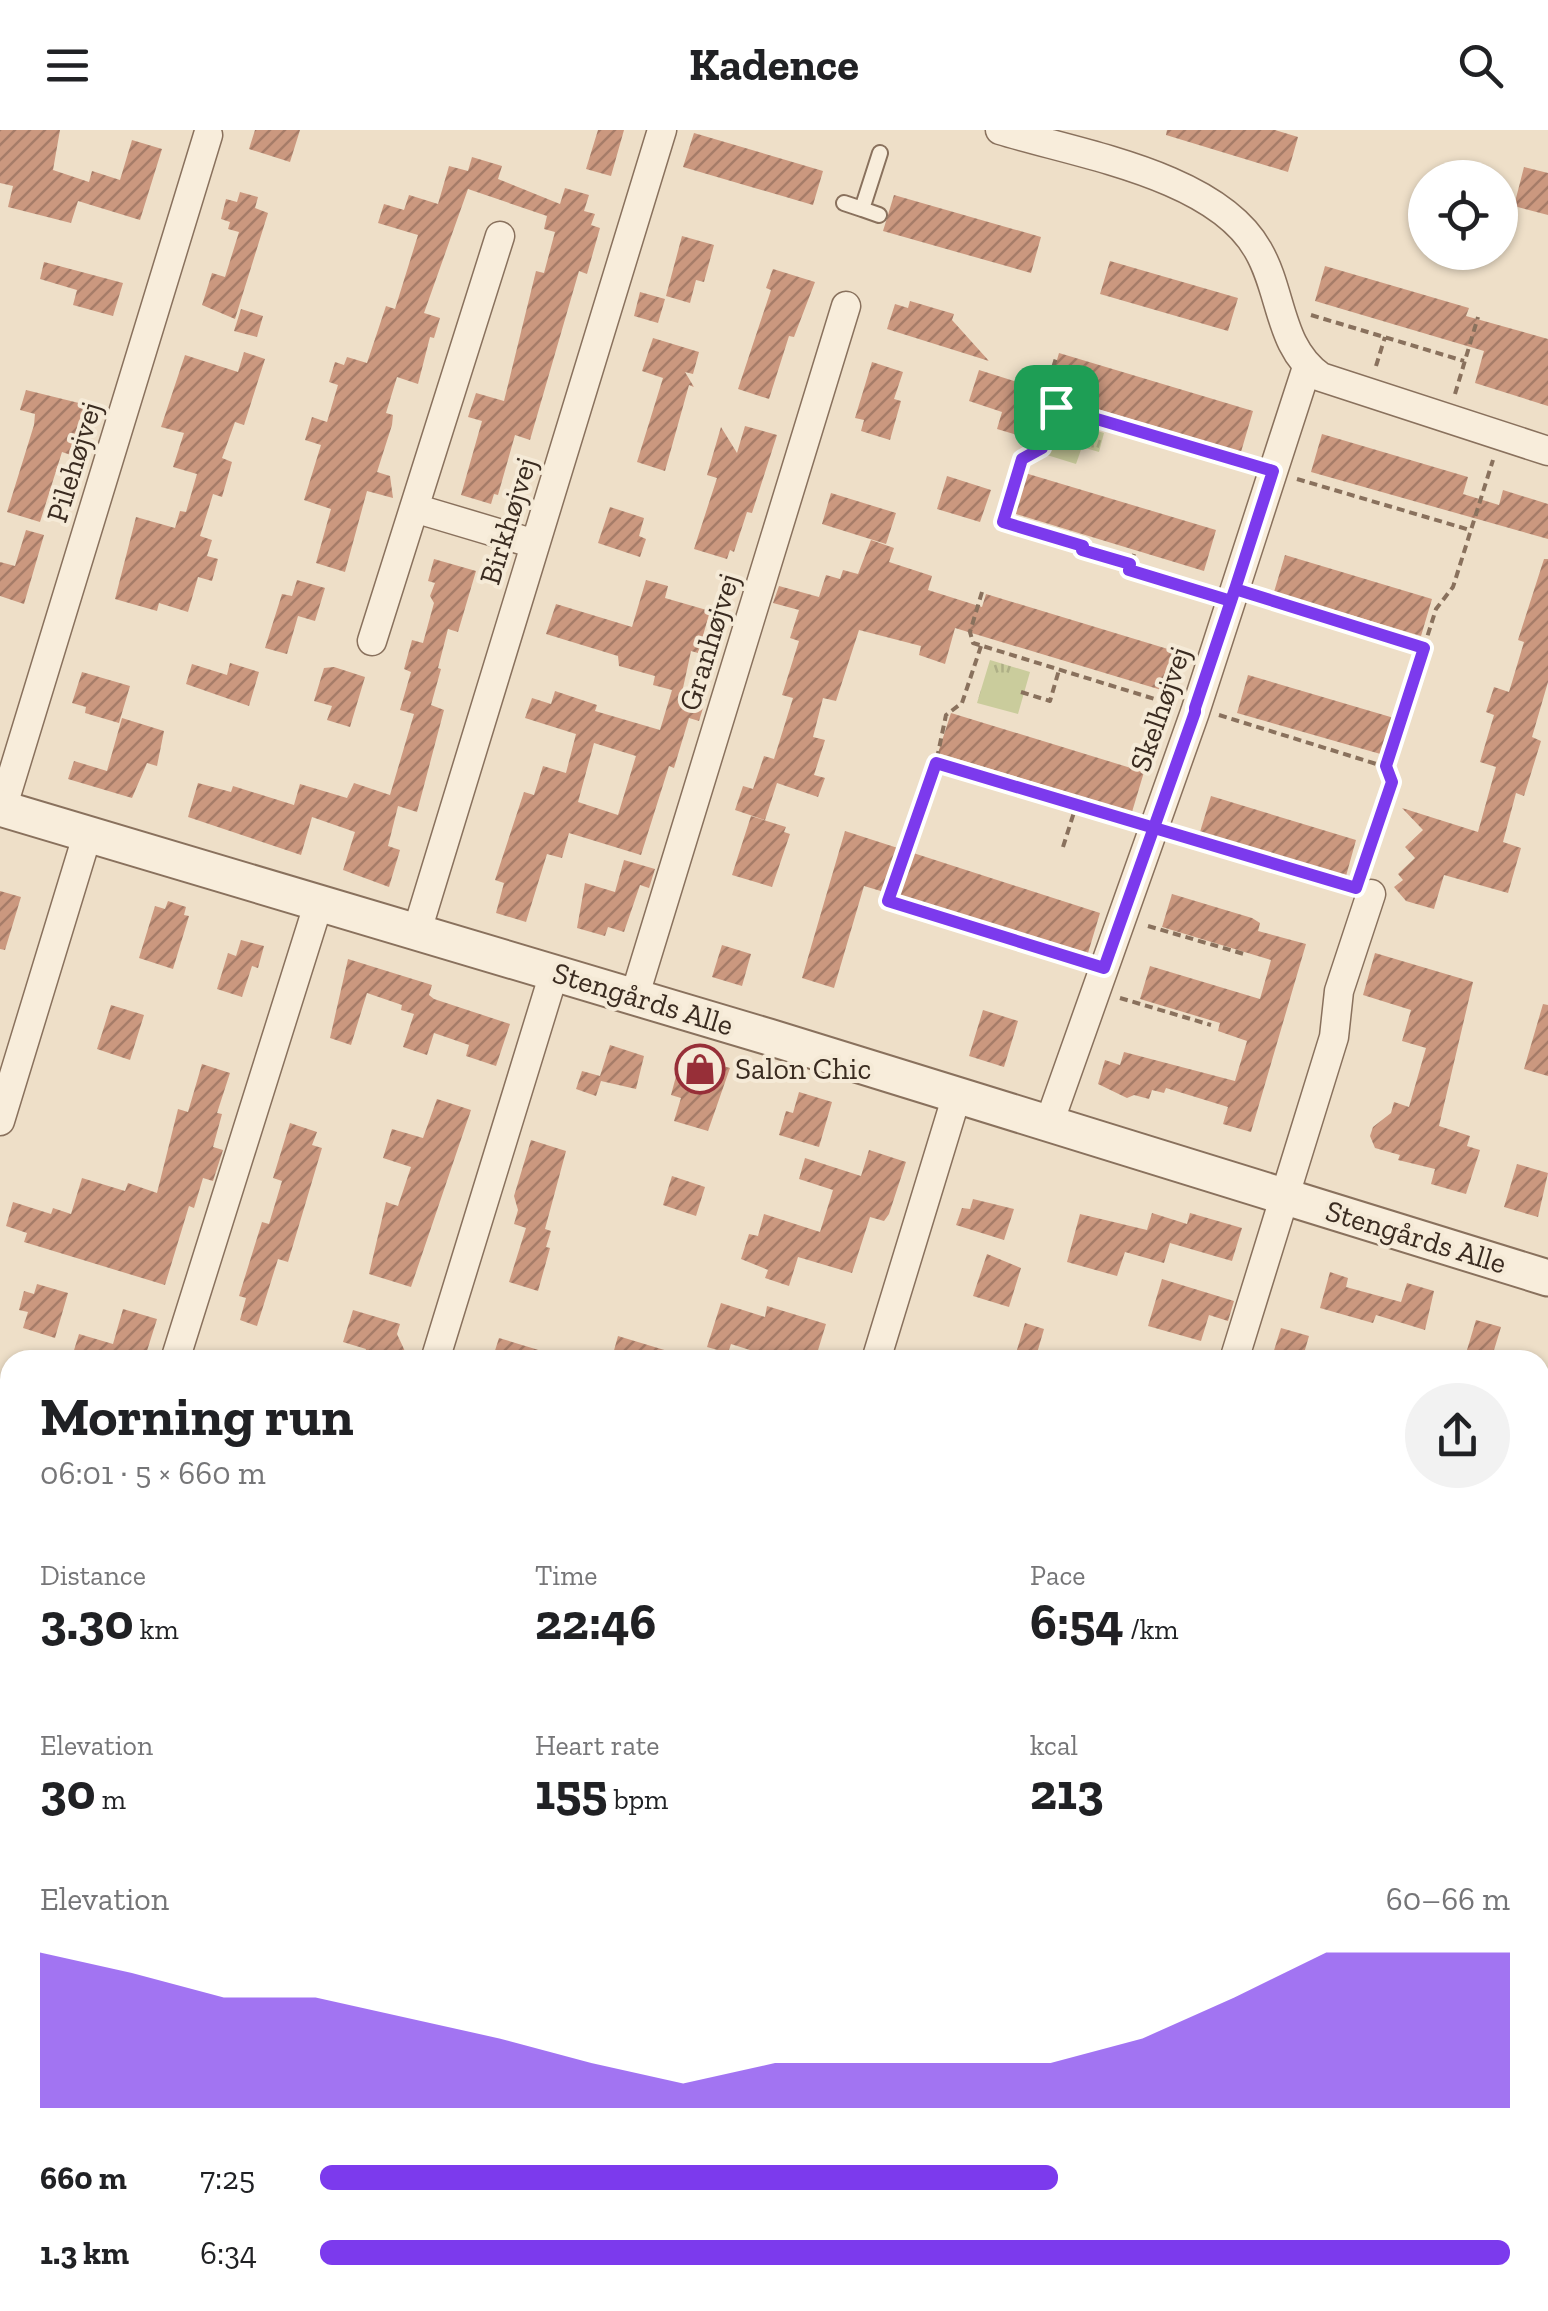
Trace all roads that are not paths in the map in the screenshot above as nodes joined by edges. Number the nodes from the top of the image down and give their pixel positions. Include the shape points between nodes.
1 (662, 130) edge
2 (1000, 130) edge
3 (208, 134) dead end
4 (880, 153) dead end
5 (844, 204) dead end
6 (862, 209) junction
7 (880, 215) dead end
8 (500, 236) dead end
9 (846, 306) dead end
10 (1307, 368) junction
11 (1548, 451) edge
12 (414, 508) junction
13 (535, 544) junction
14 (372, 641) dead end
15 (1, 808) edge
16 (87, 836) junction
17 (1363, 884) road end
18 (318, 902) junction
19 (417, 931) junction
20 (554, 973) junction
21 (634, 998) junction
22 (956, 1098) junction
23 (0, 1121) edge
24 (1048, 1126) junction
25 (1284, 1197) junction
26 (1548, 1278) edge
27 (179, 1350) edge
28 (438, 1350) edge
29 (879, 1350) edge
30 (1237, 1350) edge

1 - 13 street, Birkhøjvej
2 - 10 street via 1177,184 1214,204 1258,250 1290,342
3 - 15 street, Pilehøjvej
4 - 6 lane
5 - 6 lane
6 - 7 lane
8 - 12 street
9 - 21 street, Granhøjvej
10 - 11 street via 1339,386
10 - 24 street, Skelhøjvej
12 - 13 street
12 - 14 street
13 - 19 street, Birkhøjvej
15 - 16 street, Stengårds Alle
16 - 18 street, Stengårds Alle
16 - 23 street
17 - 25 street, Stengårds Alle via 1334,1037
18 - 19 street, Stengårds Alle
18 - 27 street
19 - 20 street, Stengårds Alle
20 - 21 street, Stengårds Alle
20 - 28 street
21 - 22 street, Stengårds Alle
22 - 24 street, Stengårds Alle
22 - 29 street
24 - 25 street, Stengårds Alle
25 - 26 street, Stengårds Alle
25 - 30 street

